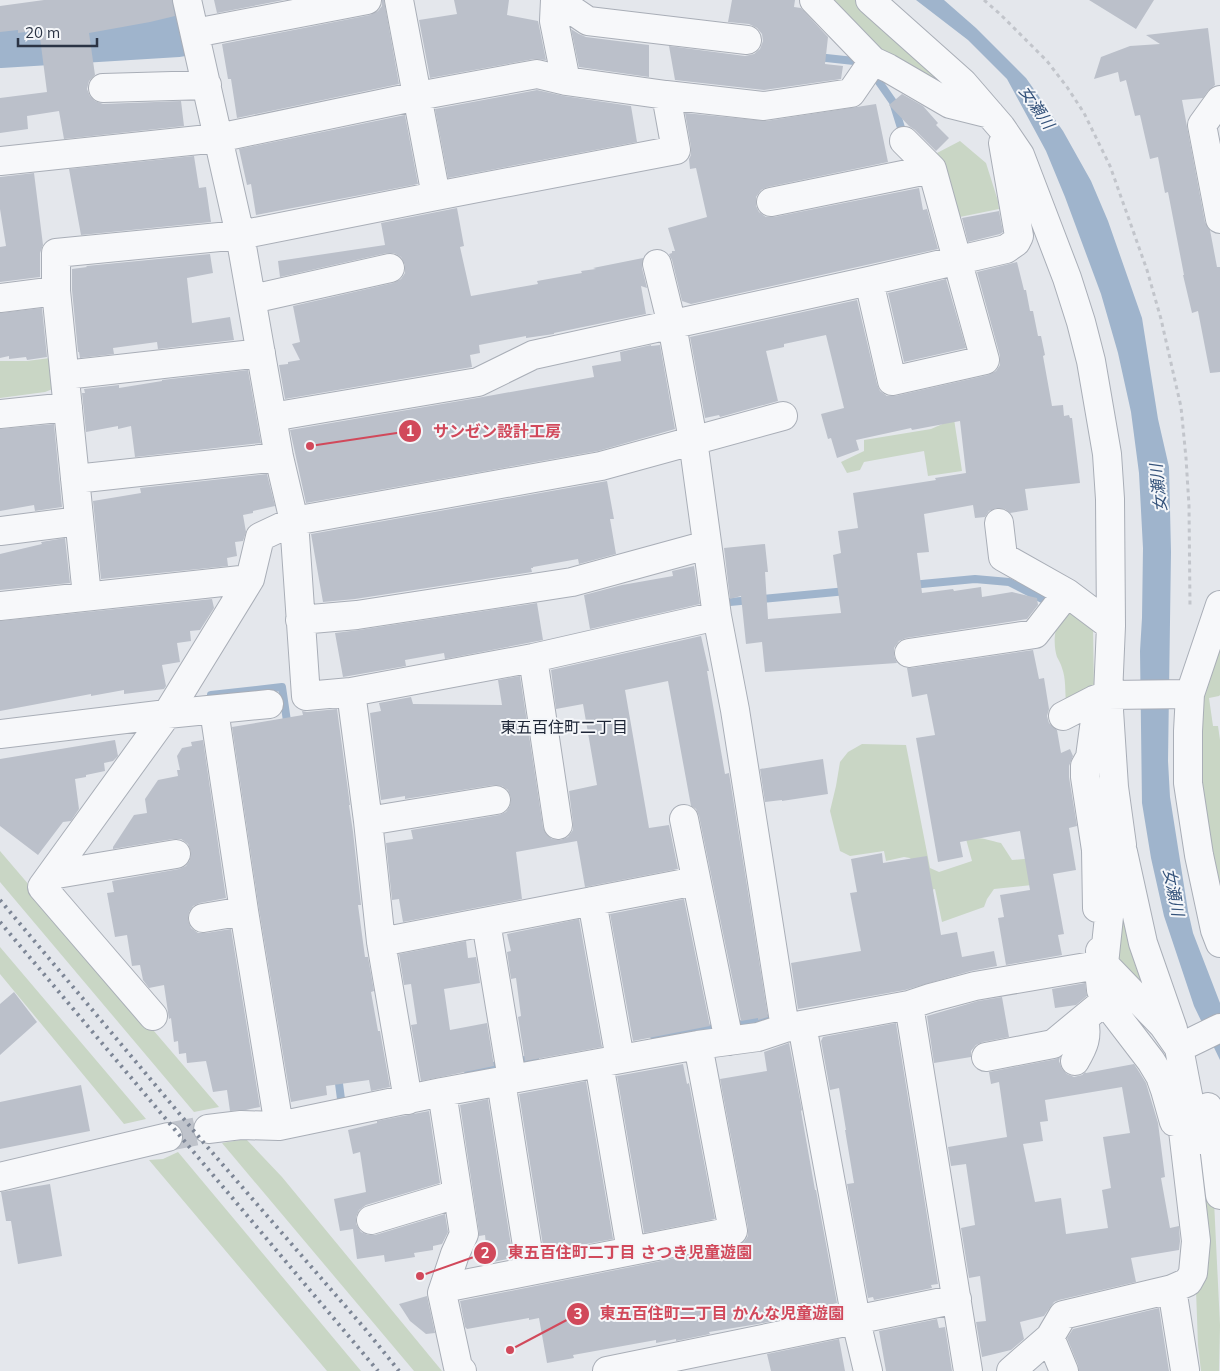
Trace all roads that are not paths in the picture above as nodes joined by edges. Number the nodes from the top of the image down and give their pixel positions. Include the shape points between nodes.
1 (188, 0) edge
2 (367, 0) edge
3 (399, 0) edge
4 (556, 0) edge
5 (814, 0) edge
6 (870, 0) edge
7 (195, 33) junction
8 (747, 40) dead end
9 (873, 61) junction
10 (566, 81) junction
11 (207, 85) junction
12 (103, 88) dead end
13 (666, 95) junction
14 (418, 96) junction
15 (1220, 100) edge
16 (995, 120) junction
17 (218, 138) junction
18 (904, 142) dead end
19 (0, 161) edge
20 (932, 169) junction
21 (436, 196) junction
22 (771, 202) dead end
23 (1220, 219) edge
24 (240, 235) junction
25 (958, 261) junction
26 (657, 264) dead end
27 (390, 268) dead end
28 (869, 281) junction
29 (56, 291) junction
30 (0, 298) edge
31 (252, 299) junction
32 (672, 325) junction
33 (261, 353) junction
34 (64, 375) junction
35 (68, 407) junction
36 (0, 414) edge
37 (783, 416) dead end
38 (272, 417) junction
39 (693, 440) junction
40 (279, 457) junction
41 (75, 479) junction
42 (79, 521) junction
43 (294, 521) junction
44 (999, 523) dead end
45 (0, 531) edge
46 (707, 545) junction
47 (250, 579) junction
48 (1068, 593) junction
49 (87, 596) junction
50 (1220, 605) edge
51 (0, 606) edge
52 (717, 616) junction
53 (300, 620) junction
54 (1111, 626) junction
55 (909, 653) dead end
56 (532, 658) junction
57 (351, 692) junction
58 (1186, 694) junction
59 (1113, 695) junction
60 (269, 704) dead end
61 (214, 710) junction
62 (167, 714) junction
63 (1063, 716) dead end
64 (0, 734) edge
65 (496, 800) dead end
66 (684, 819) dead end
67 (368, 821) junction
68 (558, 825) dead end
69 (1122, 845) junction
70 (176, 854) dead end
71 (51, 875) junction
72 (696, 881) junction
73 (592, 901) junction
74 (244, 911) junction
75 (203, 918) dead end
76 (486, 922) junction
77 (381, 942) junction
78 (1220, 943) edge
79 (1104, 964) junction
80 (1106, 1001) junction
81 (909, 1005) junction
82 (153, 1016) dead end
83 (1084, 1019) junction
84 (794, 1027) junction
85 (1220, 1028) edge
86 (729, 1041) junction
87 (698, 1045) junction
88 (1185, 1045) junction
89 (986, 1057) dead end
90 (609, 1061) junction
91 (1075, 1061) dead end
92 (506, 1080) junction
93 (442, 1092) junction
94 (408, 1100) junction
95 (278, 1126) junction
96 (208, 1129) tunnel mouth
97 (168, 1137) tunnel mouth
98 (0, 1176) edge
99 (458, 1194) junction
100 (1220, 1195) edge
101 (371, 1220) dead end
102 (1196, 1242) junction
103 (631, 1251) junction
104 (531, 1271) junction
105 (444, 1288) junction
106 (1172, 1289) junction
107 (957, 1299) junction
108 (856, 1320) junction
109 (1050, 1337) junction
110 (1185, 1370) edge
111 (462, 1371) edge
112 (607, 1371) edge
113 (868, 1371) edge
114 (968, 1371) edge
115 (1011, 1371) edge
116 (1064, 1371) edge

1 - 7 street
2 - 7 street
3 - 14 street
4 - 8 street via 588,21
4 - 10 street via 554,21
5 - 9 street
6 - 16 street via 963,83
7 - 11 street
9 - 13 street via 851,93 764,106
9 - 16 street via 950,104
10 - 13 street
10 - 14 street via 537,74
11 - 12 street
11 - 17 street
13 - 21 street via 676,150
14 - 17 street
14 - 21 street
15 - 23 street via 1202,125
16 - 25 street via 1019,236 1006,249
16 - 54 street via 1020,155 1067,278 1091,361 1107,454
17 - 19 street
17 - 24 street
18 - 20 street
20 - 22 street
20 - 25 street
21 - 24 street
24 - 29 street via 56,253
24 - 31 street
25 - 28 street
25 - 28 street via 985,360 892,381
26 - 32 street
27 - 31 street
28 - 32 street
29 - 30 street
29 - 34 street
31 - 33 street
32 - 38 street via 533,355 478,382
32 - 39 street
33 - 34 street
33 - 38 street
34 - 35 street
35 - 36 street
35 - 41 street
37 - 39 street
38 - 40 street
39 - 43 street via 602,466
39 - 46 street
40 - 41 street
40 - 43 street
41 - 42 street
42 - 45 street
42 - 49 street
43 - 47 street via 260,537
43 - 53 street
44 - 48 street via 1003,558
46 - 52 street
46 - 53 street via 572,582 357,615
47 - 49 street
47 - 62 street
48 - 54 street
48 - 55 street via 1034,634
49 - 51 street
50 - 58 street
52 - 56 street
52 - 84 street
53 - 57 street via 306,696
54 - 59 street
56 - 57 street
56 - 68 street
57 - 67 street
58 - 59 street
58 - 78 street via 1188,783 1199,855
59 - 63 street via 1094,700
59 - 69 street via 1114,787
59 - 79 street via 1095,720 1090,756 1085,766 1096,850 1098,945
60 - 61 street
61 - 62 street
61 - 74 street
62 - 64 street
62 - 71 street
65 - 67 street
66 - 72 street
67 - 77 street
69 - 79 street via 1113,879
69 - 88 street via 1143,943
70 - 71 street
71 - 82 street via 42,887
72 - 73 street
72 - 86 street
73 - 76 street
73 - 90 street
74 - 75 street
74 - 95 street
76 - 77 street
76 - 92 street
77 - 94 street
79 - 80 street via 1100,980
79 - 81 street via 975,986
79 - 88 street
80 - 83 street
80 - 102 street via 1160,1076 1174,1122 1182,1122
81 - 84 street
81 - 107 street
83 - 89 street via 1053,1044
83 - 91 street via 1084,1042
84 - 86 street
84 - 108 street
85 - 88 street
86 - 87 street
87 - 90 street
87 - 103 street via 733,1232
88 - 100 street via 1210,1113
88 - 102 street via 1200,1194
90 - 92 street
90 - 103 street
92 - 93 street
92 - 104 street
93 - 94 street
93 - 99 street
94 - 95 street
95 - 96 street via 241,1125
97 - 98 street
99 - 101 street
99 - 105 street via 464,1234
102 - 106 street via 1194,1272 1188,1282
103 - 104 street
104 - 105 street
105 - 111 street via 442,1293 458,1367
106 - 109 street via 1063,1316
106 - 110 street
107 - 108 street
107 - 114 street
108 - 112 street
108 - 113 street
109 - 115 street
109 - 116 street

